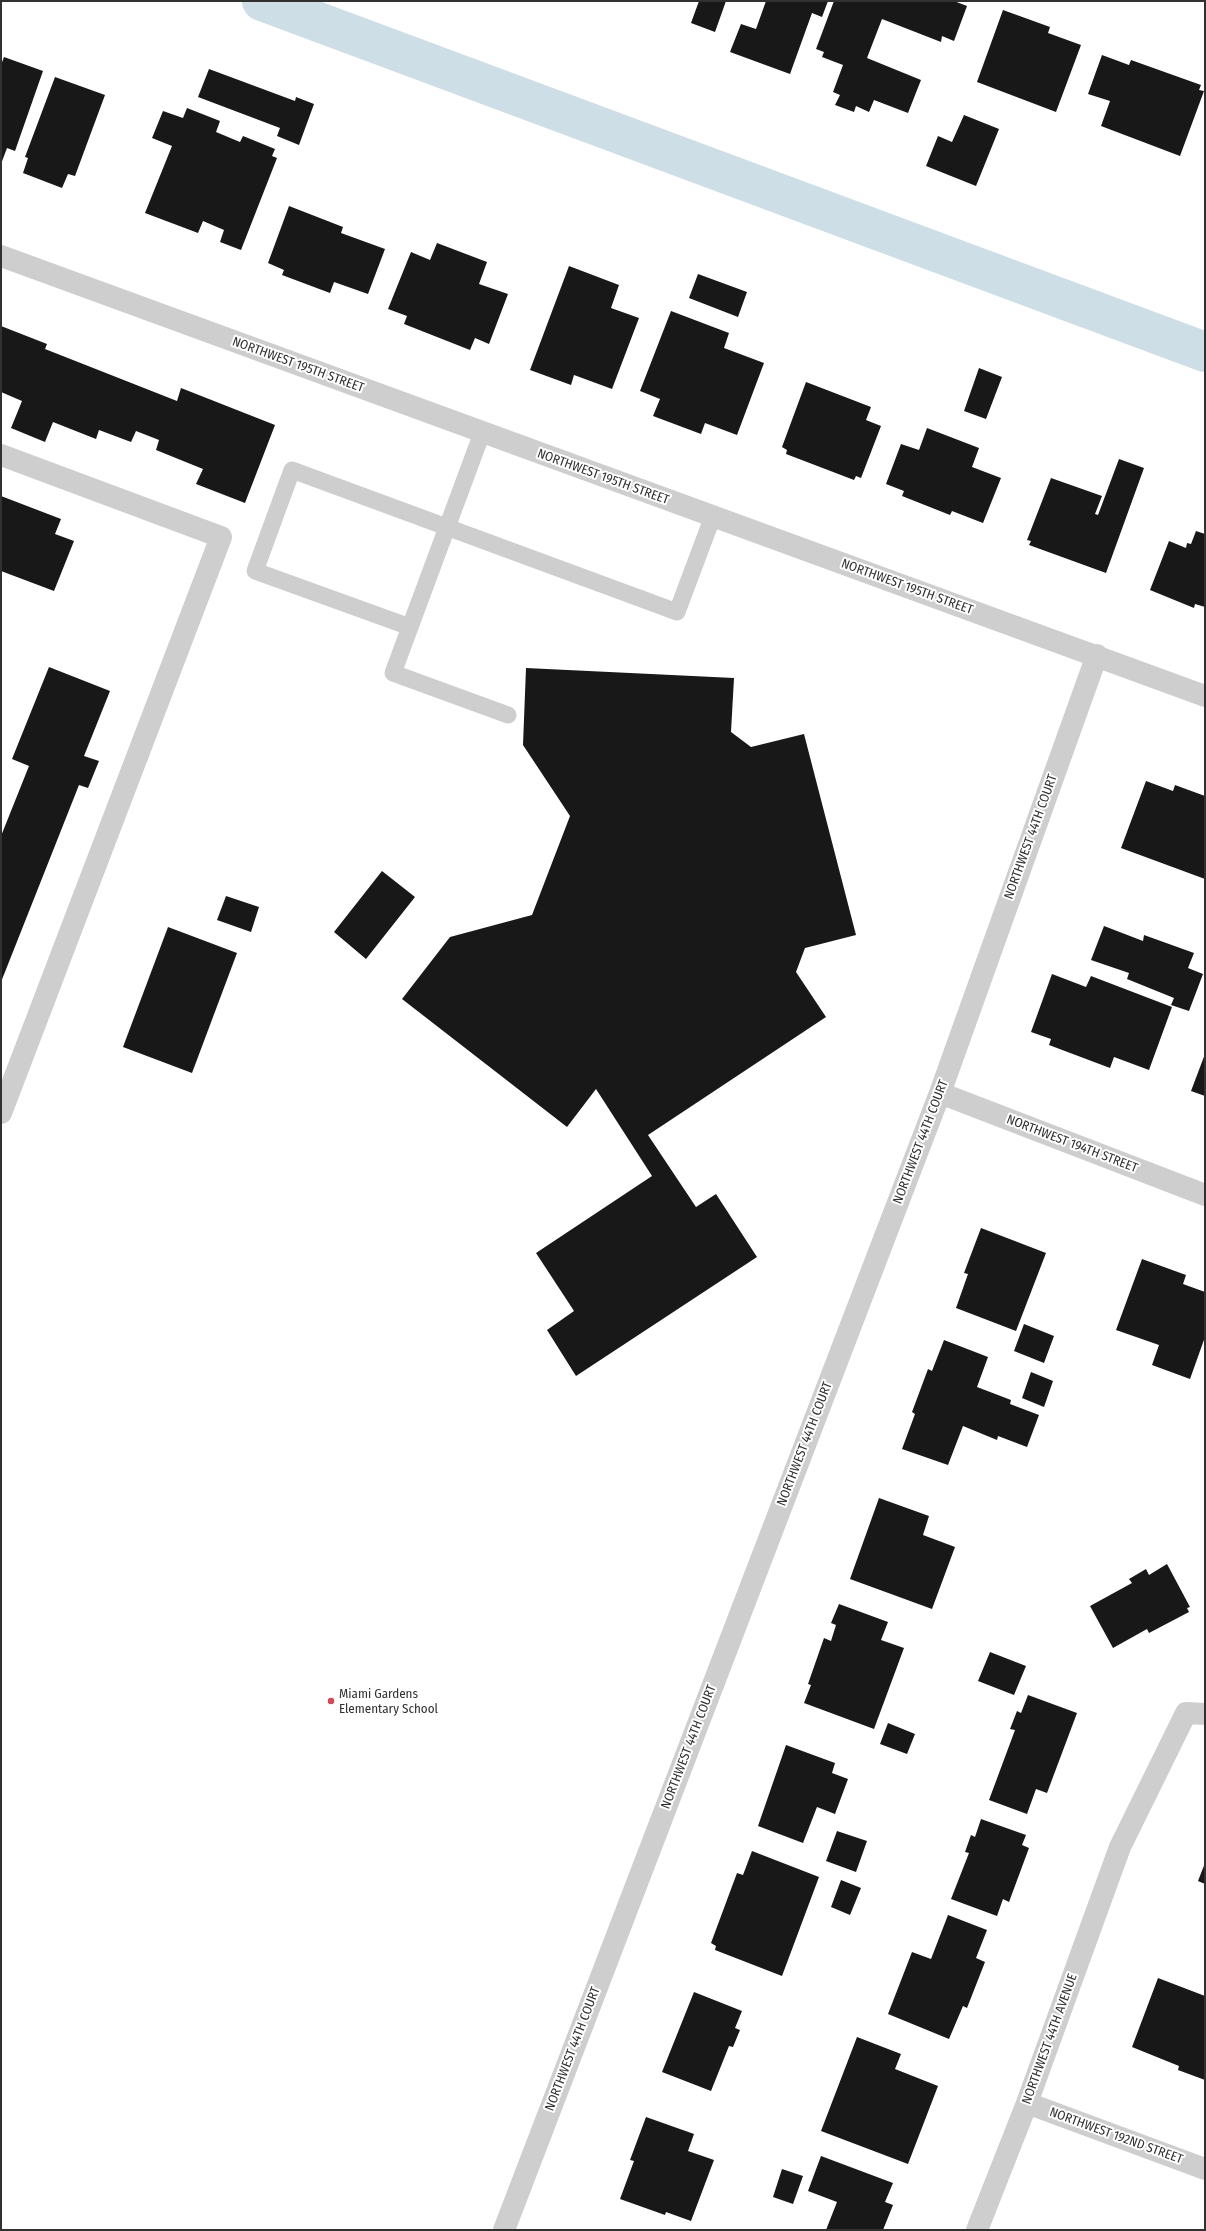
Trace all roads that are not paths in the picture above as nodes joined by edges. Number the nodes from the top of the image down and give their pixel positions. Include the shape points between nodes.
1 (1, 256) edge
2 (482, 433) junction
3 (1, 456) edge
4 (713, 516) junction
5 (447, 527) junction
6 (410, 627) junction
7 (1097, 655) junction
8 (1205, 696) edge
9 (508, 715) dead end
10 (940, 1093) junction
11 (1, 1113) edge
12 (1205, 1195) edge
13 (1205, 1714) edge
14 (1027, 2103) junction
15 (1205, 2169) edge
16 (504, 2230) edge
17 (978, 2230) edge

1 - 2 street, NORTHWEST 195TH STREET
2 - 4 street, NORTHWEST 195TH STREET
2 - 5 lane
3 - 11 street via 221,538
4 - 5 lane via 677,612
4 - 7 street, NORTHWEST 195TH STREET
5 - 6 lane
5 - 6 lane via 292,470 255,571
6 - 9 lane via 393,674
7 - 8 street, NORTHWEST 195TH STREET
7 - 10 street, NORTHWEST 44TH COURT
10 - 12 street, NORTHWEST 194TH STREET
10 - 16 street, NORTHWEST 44TH COURT
13 - 14 street, NORTHWEST 44TH AVENUE via 1186,1713 1120,1847
14 - 15 street, NORTHWEST 192ND STREET
14 - 17 street, NORTHWEST 44TH AVENUE

